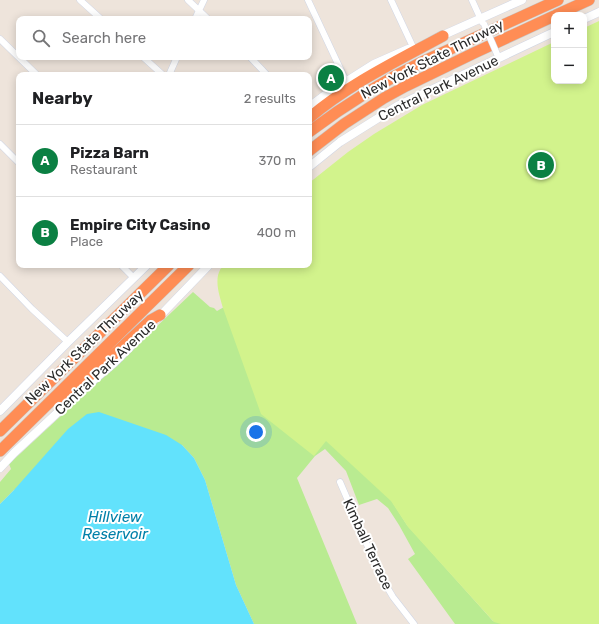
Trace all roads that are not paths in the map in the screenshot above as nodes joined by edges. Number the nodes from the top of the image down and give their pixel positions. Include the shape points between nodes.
1 (80, 0) edge
2 (188, 0) edge
3 (204, 0) edge
4 (308, 0) edge
5 (391, 0) edge
6 (472, 0) edge
7 (522, 0) edge
8 (558, 0) edge
9 (589, 0) edge
10 (199, 10) junction
11 (562, 12) edge
12 (599, 12) edge
13 (98, 16) edge
14 (196, 16) edge
15 (205, 16) edge
16 (551, 17) edge
17 (587, 18) edge
18 (482, 22) junction
19 (551, 33) edge
20 (443, 36) junction
21 (0, 39) edge
22 (413, 47) junction
23 (16, 55) edge
24 (498, 56) junction
25 (22, 60) edge
26 (146, 60) edge
27 (176, 60) edge
28 (253, 60) edge
29 (34, 72) edge
30 (160, 72) edge
31 (170, 72) edge
32 (264, 72) edge
33 (346, 82) junction
34 (312, 106) edge
35 (312, 116) edge
36 (312, 130) edge
37 (0, 144) edge
38 (312, 149) edge
39 (16, 160) edge
40 (312, 165) edge
41 (124, 268) edge
42 (144, 268) edge
43 (166, 268) edge
44 (186, 268) edge
45 (206, 268) edge
46 (0, 276) edge
47 (134, 278) junction
48 (160, 315) junction
49 (68, 342) junction
50 (49, 402) junction
51 (0, 411) edge
52 (0, 430) edge
53 (0, 451) edge
54 (0, 468) edge
55 (340, 482) dead end
56 (414, 624) edge

1 - 13 street
2 - 10 street
3 - 10 street
4 - 33 street
5 - 22 street
6 - 18 street
7 - 18 main road
8 - 36 highway, New York State Thruway via 402,72 362,95
9 - 11 highway, New York State Thruway
10 - 14 street
10 - 15 street
12 - 17 main road
16 - 38 highway, New York State Thruway via 400,89 344,124
18 - 20 main road
18 - 24 street, bridge
19 - 24 main road, Central Park Avenue
20 - 22 main road
20 - 35 highway via 363,80
21 - 23 street
22 - 33 main road via 374,64
24 - 40 main road, Central Park Avenue via 399,105 340,142
25 - 29 street
26 - 30 street
27 - 31 street
28 - 32 street
33 - 34 main road
37 - 39 street
41 - 47 street
42 - 47 main road
43 - 52 highway, New York State Thruway
44 - 50 highway, New York State Thruway
45 - 48 main road, Central Park Avenue
46 - 49 street
47 - 49 main road
48 - 50 highway via 151,320 68,394
48 - 54 main road, Central Park Avenue via 114,363 77,394
49 - 51 main road
50 - 53 highway, New York State Thruway
55 - 56 street, Kimball Terrace via 381,577

